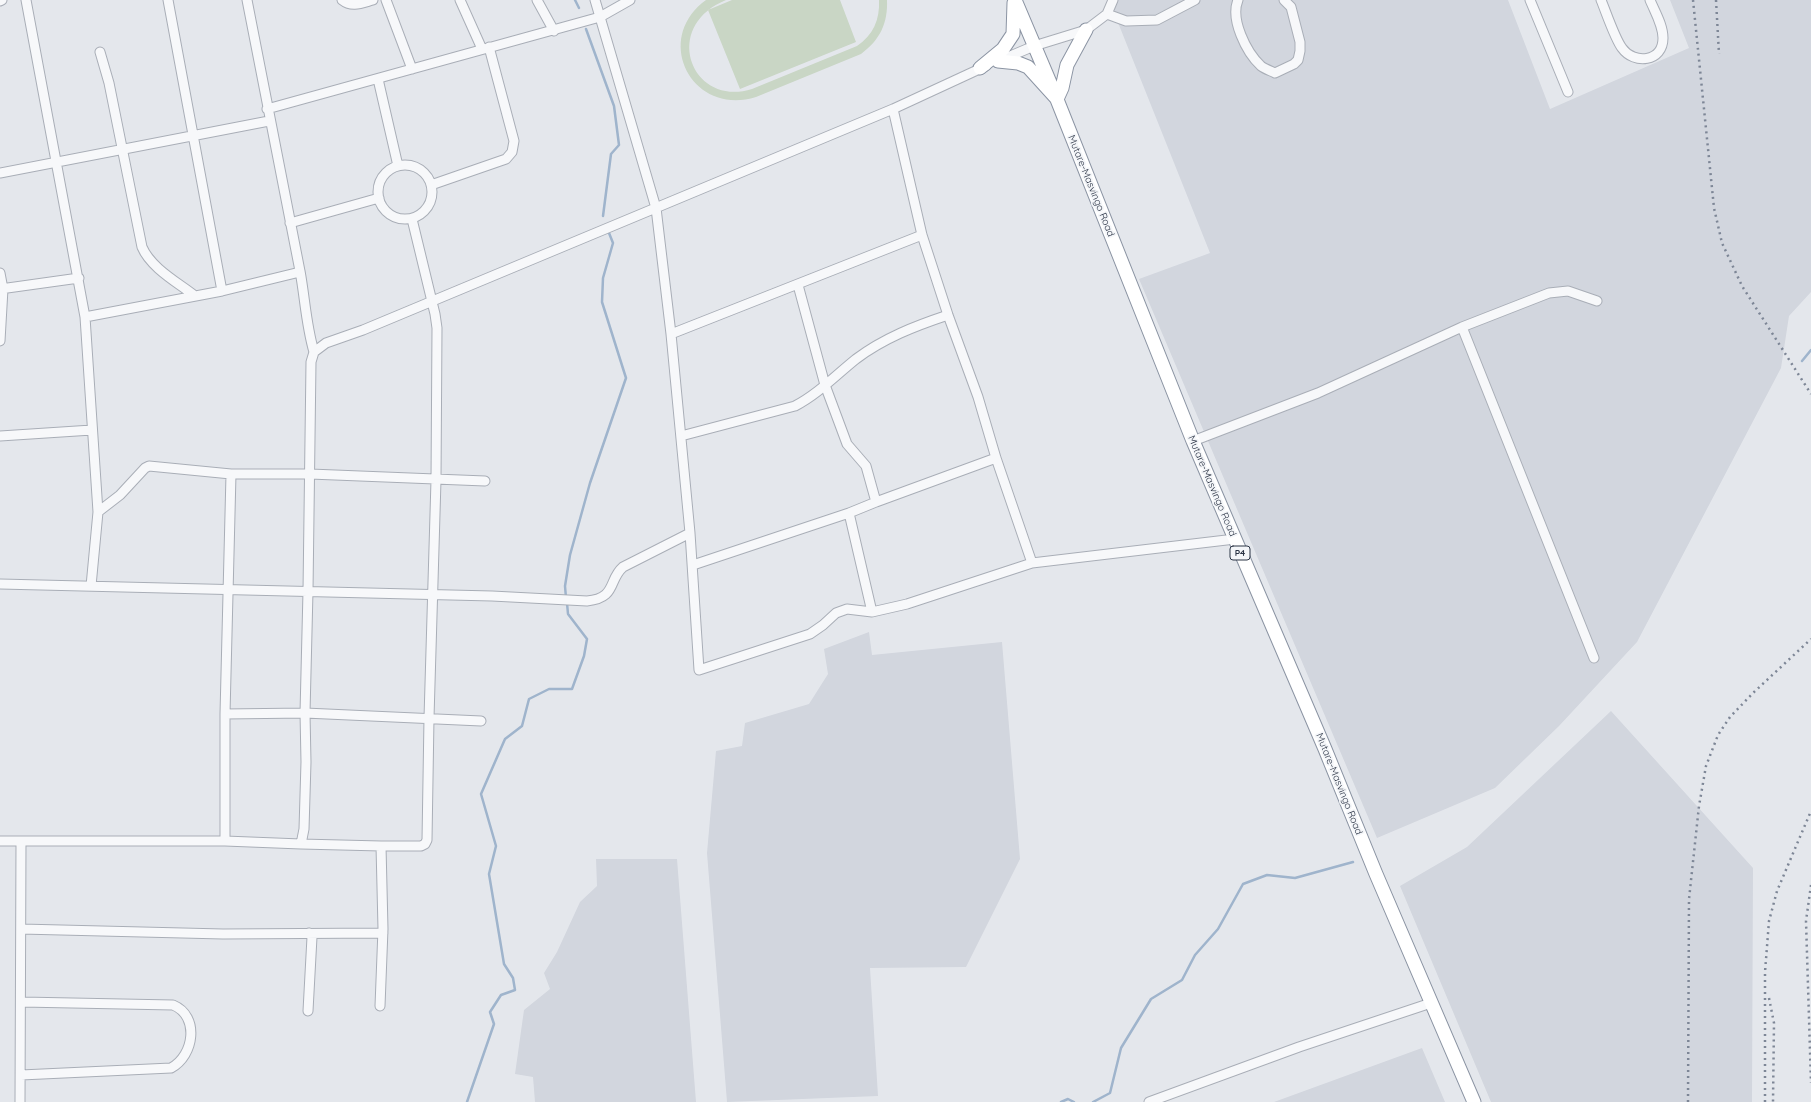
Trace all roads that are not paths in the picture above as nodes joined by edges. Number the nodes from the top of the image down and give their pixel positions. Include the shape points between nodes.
1 (26, 0) edge
2 (168, 0) edge
3 (247, 0) edge
4 (342, 0) edge
5 (373, 0) edge
6 (386, 0) edge
7 (460, 0) edge
8 (537, 0) edge
9 (595, 0) edge
10 (630, 0) edge
11 (1014, 0) edge
12 (1113, 0) edge
13 (1195, 0) edge
14 (1238, 0) edge
15 (1284, 0) edge
16 (1530, 0) edge
17 (1601, 0) edge
18 (1650, 0) edge
19 (1107, 14) junction
20 (600, 18) junction
21 (554, 30) junction
22 (1086, 30) junction
23 (1034, 46) junction
24 (486, 48) junction
25 (100, 52) dead end
26 (998, 62) junction
27 (980, 68) junction
28 (412, 69) junction
29 (378, 79) junction
30 (1568, 92) dead end
31 (1057, 99) junction
32 (267, 109) junction
33 (893, 109) junction
34 (269, 121) junction
35 (192, 135) junction
36 (123, 149) junction
37 (56, 161) junction
38 (398, 166) junction
39 (0, 173) edge
40 (431, 185) junction
41 (379, 198) junction
42 (656, 208) junction
43 (412, 219) junction
44 (290, 223) junction
45 (922, 235) junction
46 (300, 272) junction
47 (0, 273) edge
48 (79, 278) junction
49 (798, 285) junction
50 (2, 289) edge
51 (222, 291) junction
52 (195, 296) junction
53 (1597, 300) dead end
54 (431, 301) junction
55 (948, 315) junction
56 (85, 317) junction
57 (1462, 327) junction
58 (671, 334) junction
59 (0, 341) edge
60 (314, 352) junction
61 (824, 385) junction
62 (92, 430) junction
63 (0, 436) edge
64 (681, 436) junction
65 (1193, 441) junction
66 (996, 458) junction
67 (231, 474) junction
68 (310, 474) junction
69 (436, 480) junction
70 (485, 482) dead end
71 (876, 502) junction
72 (98, 512) junction
73 (849, 513) junction
74 (690, 532) junction
75 (1235, 539) junction
76 (1032, 562) junction
77 (692, 565) junction
78 (0, 584) edge
79 (91, 586) junction
80 (228, 590) junction
81 (308, 591) junction
82 (432, 595) junction
83 (872, 612) junction
84 (1594, 658) dead end
85 (305, 713) junction
86 (225, 714) junction
87 (428, 718) junction
88 (481, 721) dead end
89 (0, 840) edge
90 (21, 841) junction
91 (225, 841) junction
92 (301, 844) junction
93 (381, 846) junction
94 (21, 929) junction
95 (309, 933) junction
96 (383, 933) junction
97 (22, 1002) junction
98 (1431, 1004) junction
99 (380, 1006) dead end
100 (308, 1011) dead end
101 (21, 1075) junction
102 (20, 1102) edge
103 (1150, 1102) edge
104 (1474, 1102) edge

1 - 37 street
2 - 35 street
3 - 32 street
4 - 5 street via 355,5
6 - 28 street
7 - 24 street
8 - 21 street
9 - 20 street
10 - 20 street
11 - 23 highway, Mutare-Masvingo Road / P4
11 - 27 highway via 1013,34 1003,49
12 - 19 street
13 - 19 street via 1157,20 1126,21
14 - 15 street via 1234,8 1235,19 1251,55 1262,67 1275,73 1294,64 1300,51 1291,7
16 - 30 street
17 - 18 street via 1622,48 1634,59 1644,60 1655,56 1661,48 1663,39
19 - 22 street
20 - 21 street
20 - 42 street
21 - 24 street
22 - 23 street
22 - 31 highway via 1067,65
23 - 26 street
23 - 31 highway, Mutare-Masvingo Road / P4
24 - 28 street
24 - 40 street via 514,141 512,152 506,159
25 - 36 street
26 - 27 street
26 - 31 highway via 1018,63 1028,67
27 - 33 street
28 - 29 street
29 - 32 street
29 - 38 street
31 - 65 highway, Mutare-Masvingo Road / P4
32 - 34 street
33 - 42 street
33 - 45 street
34 - 35 street
34 - 44 street
35 - 36 street
35 - 51 street
36 - 37 street
36 - 52 street via 138,235 145,256
37 - 39 street
37 - 48 street
38 - 40 street via 416,167 424,173
38 - 41 street via 390,170 380,182
40 - 43 street via 428,206
41 - 43 street via 386,212 393,217
41 - 44 street
42 - 54 street
42 - 58 street
43 - 54 street
44 - 46 street
45 - 49 street
45 - 55 street
46 - 51 street
46 - 60 street via 308,332
47 - 50 street
48 - 50 street
48 - 56 street
49 - 58 street
49 - 61 street
50 - 59 street
51 - 52 street
52 - 56 street
53 - 57 street via 1568,291 1549,293
54 - 60 street via 326,343
54 - 69 street via 437,328
55 - 61 street via 912,327 884,341 857,358
55 - 66 street via 978,398
56 - 62 street
57 - 65 street via 1318,393
57 - 84 street
58 - 64 street
60 - 68 street via 311,362
61 - 64 street via 795,406
61 - 71 street via 847,444 866,466
62 - 63 street
62 - 72 street
64 - 74 street
65 - 75 highway, Mutare-Masvingo Road / P4
66 - 71 street
66 - 76 street
67 - 68 street
67 - 72 street via 149,466
67 - 80 street
68 - 69 street
68 - 81 street
69 - 70 street
69 - 82 street
71 - 73 street
72 - 79 street
73 - 77 street
73 - 83 street
74 - 77 street
74 - 82 street via 623,567 611,589 598,599 587,601
75 - 76 street
75 - 98 highway, Mutare-Masvingo Road / P4
76 - 83 street via 907,604
77 - 83 street via 699,670 810,634 836,613 847,609
78 - 79 street
79 - 80 street
80 - 81 street
80 - 86 street
81 - 82 street
81 - 85 street
82 - 87 street
85 - 86 street
85 - 87 street
85 - 92 street via 304,829
86 - 91 street
87 - 88 street
87 - 93 street via 427,840 421,846
89 - 90 street
90 - 91 street
90 - 94 street
91 - 92 street
92 - 93 street
93 - 96 street
94 - 95 street via 223,934
94 - 97 street
95 - 96 street
95 - 100 street via 312,937
96 - 99 street
97 - 101 street
97 - 101 street via 173,1005 184,1012 191,1025 188,1050 178,1064 171,1068
98 - 103 street via 1299,1047
98 - 104 highway, Mutare-Masvingo Road / P4
101 - 102 street

